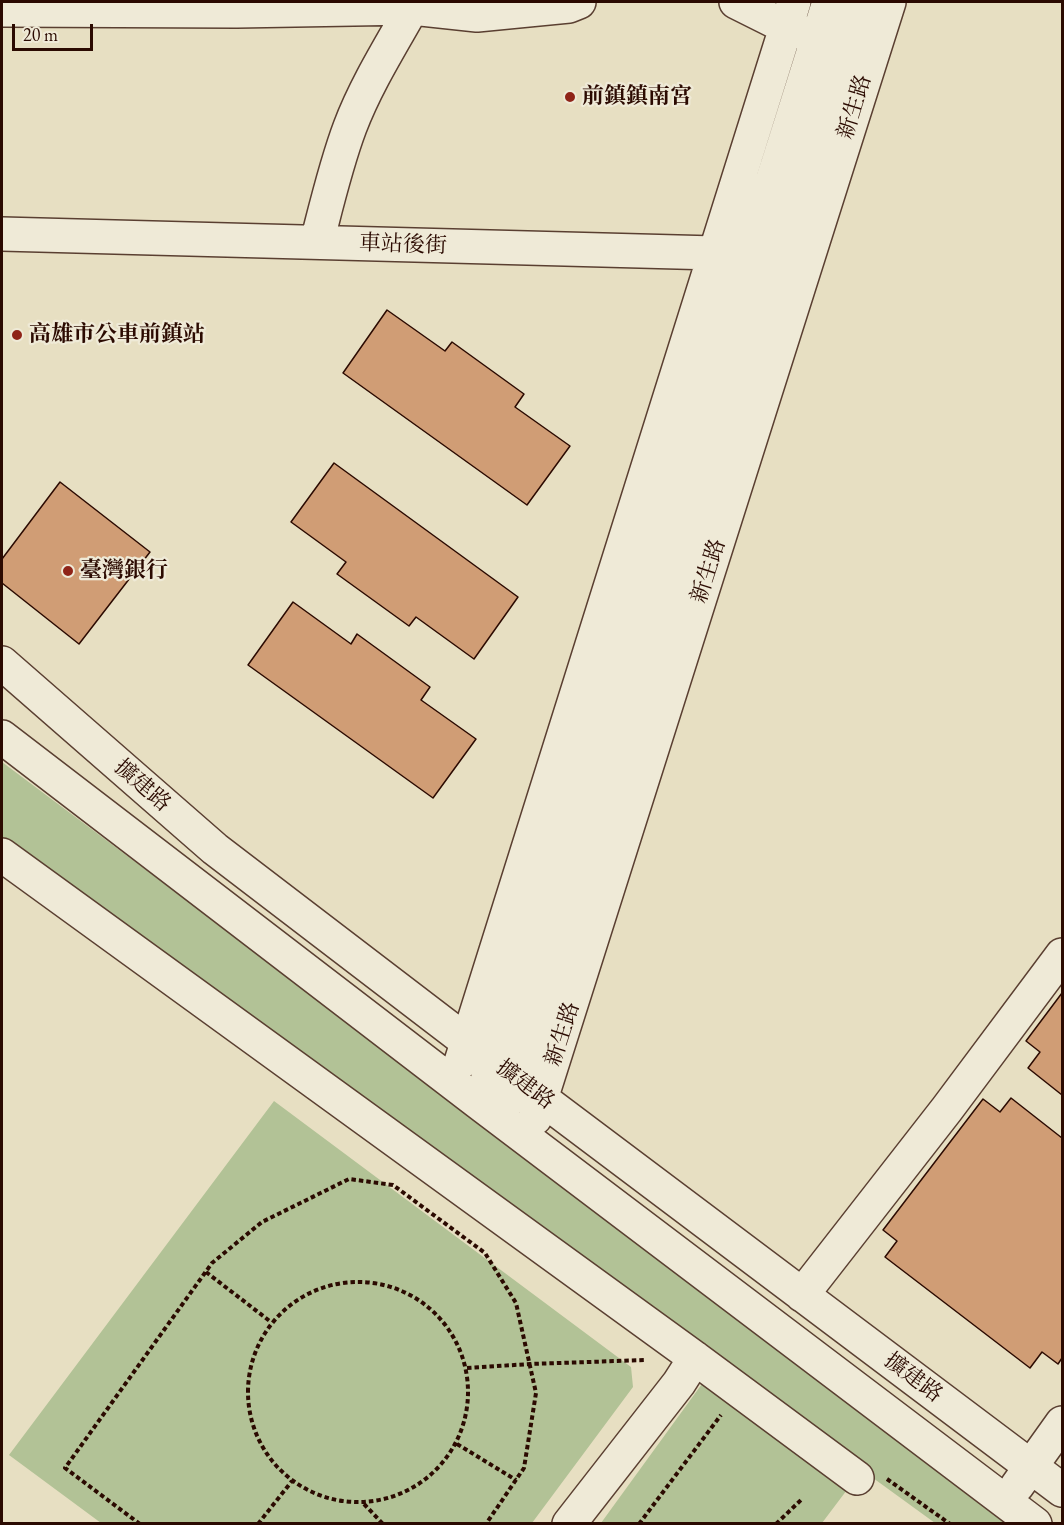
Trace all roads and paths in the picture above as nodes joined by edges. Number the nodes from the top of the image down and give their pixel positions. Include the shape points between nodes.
1 (579, 2) edge
2 (736, 2) edge
3 (829, 2) edge
4 (859, 2) edge
5 (889, 2) edge
6 (238, 6) edge
7 (412, 8) junction
8 (2, 10) edge
9 (790, 14) edge
10 (845, 46) junction
11 (2, 234) edge
12 (317, 242) junction
13 (715, 253) junction
14 (775, 266) junction
15 (2, 663) edge
16 (2, 737) edge
17 (2, 855) edge
18 (1062, 955) edge
19 (468, 1042) junction
20 (505, 1070) junction
21 (542, 1099) junction
22 (491, 1111) junction
23 (206, 1272) junction
24 (802, 1295) junction
25 (271, 1322) junction
26 (695, 1358) junction
27 (647, 1359) dead end
28 (530, 1364) junction
29 (466, 1368) junction
30 (721, 1415) dead end
31 (1062, 1423) edge
32 (456, 1444) junction
33 (1030, 1467) junction
34 (857, 1478) dead end
35 (516, 1480) junction
36 (292, 1481) junction
37 (1062, 1490) edge
38 (803, 1498) dead end
39 (1005, 1502) junction
40 (364, 1503) junction
41 (140, 1524) edge
42 (258, 1524) edge
43 (383, 1524) edge
44 (486, 1524) edge
45 (569, 1524) edge
46 (639, 1524) edge
47 (776, 1524) edge
48 (1035, 1524) edge

1 - 7 street via 477,15
2 - 9 street
3 - 10 street, 新生路
4 - 10 street, 新生路
5 - 10 street, 新生路
6 - 7 street
6 - 8 street
7 - 12 street via 350,126
9 - 10 street
9 - 13 street
10 - 14 street, 新生路
10 - 14 street, 新生路
11 - 12 street, 車站後街
12 - 13 street, 車站後街
13 - 14 street, 車站後街
13 - 19 street
14 - 20 street, 新生路
14 - 21 street, 新生路
15 - 19 street, 擴建路 via 215,849
16 - 22 street, 擴建路
17 - 26 street
18 - 24 street
19 - 20 street, 擴建路
19 - 22 street
20 - 21 street, 擴建路
20 - 22 street, 新生路
21 - 22 street, 新生路
21 - 24 street, 擴建路
22 - 39 street, 擴建路
23 - 25 path
23 - 28 path via 262,1222 349,1179 393,1185 485,1253 516,1303
23 - 41 path via 65,1468
24 - 33 street, 擴建路
25 - 29 path via 298,1298 330,1284 366,1281 400,1289 430,1308 453,1335
25 - 36 path via 254,1353 247,1388 252,1423 267,1455
26 - 34 street
26 - 45 street
27 - 28 path
28 - 29 path
28 - 35 path via 536,1393 524,1468
29 - 32 path via 468,1407
30 - 46 path
31 - 33 street
32 - 35 path
32 - 40 path via 433,1474 409,1490
33 - 37 street, 擴建路
33 - 39 street
35 - 44 path
36 - 40 path via 326,1498
36 - 42 path
38 - 47 path
39 - 48 street, 擴建路
40 - 43 path

